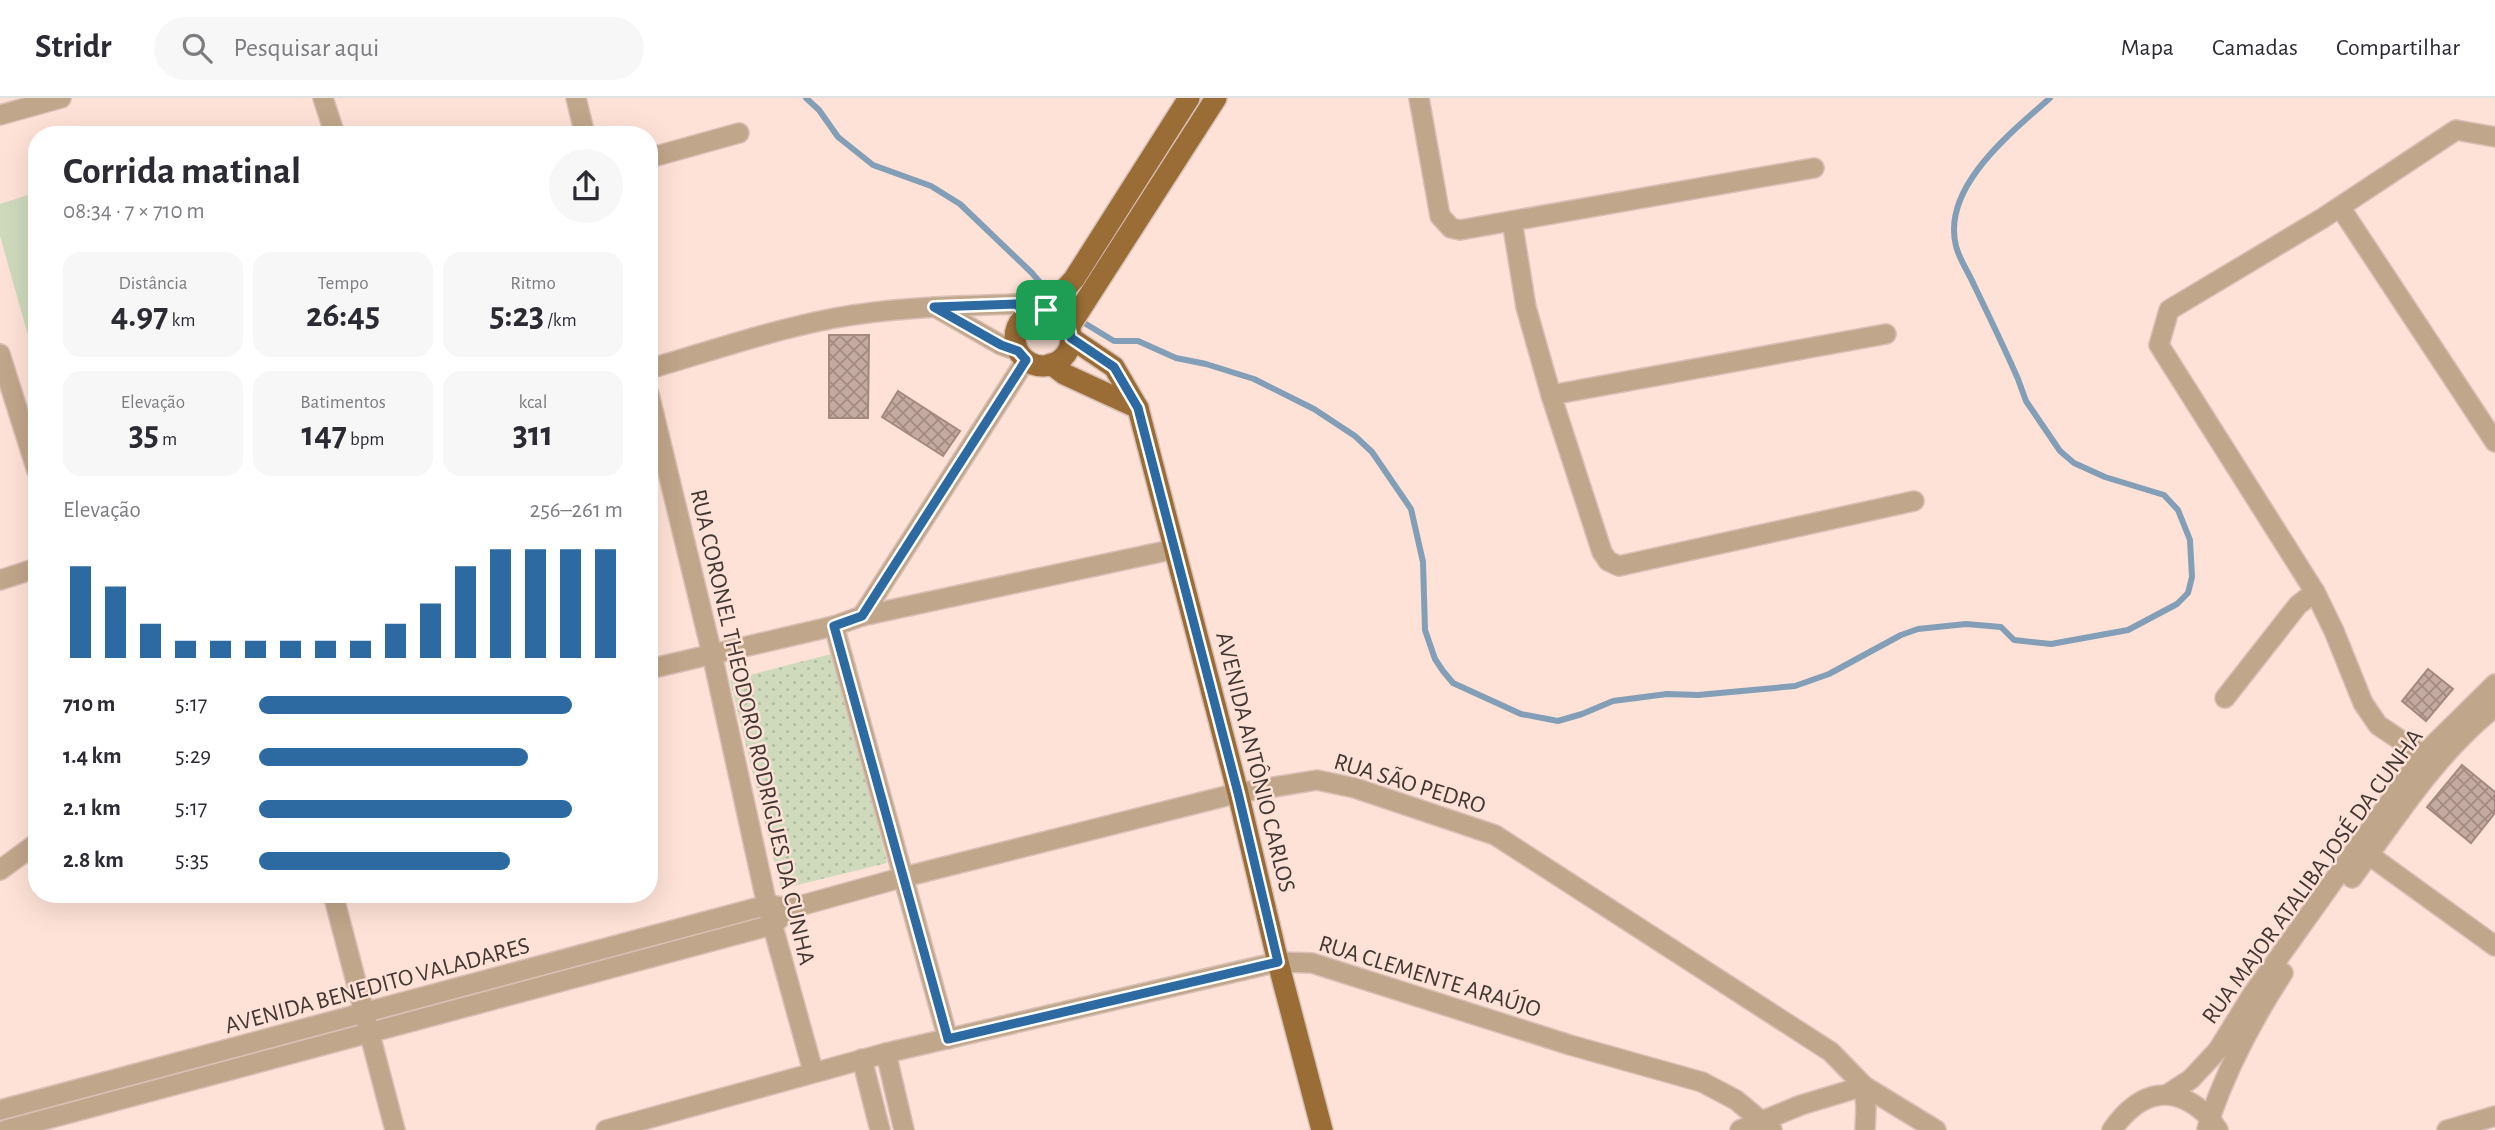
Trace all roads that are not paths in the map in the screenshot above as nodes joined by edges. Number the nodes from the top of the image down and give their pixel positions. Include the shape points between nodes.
1 (61, 98) edge
2 (323, 98) edge
3 (576, 98) edge
4 (1189, 98) edge
5 (1216, 98) edge
6 (1419, 98) edge
7 (0, 115) edge
8 (332, 126) edge
9 (582, 126) edge
10 (739, 133) dead end
11 (2495, 137) edge
12 (658, 156) edge
13 (1814, 169) dead end
14 (2340, 207) junction
15 (1512, 221) junction
16 (934, 307) junction
17 (1037, 312) junction
18 (1070, 333) junction
19 (1886, 334) dead end
20 (0, 354) edge
21 (1022, 355) junction
22 (1051, 364) junction
23 (658, 366) edge
24 (1550, 396) junction
25 (1138, 408) junction
26 (658, 431) edge
27 (2495, 442) edge
28 (28, 443) edge
29 (1913, 501) dead end
30 (1175, 550) junction
31 (28, 571) edge
32 (0, 580) edge
33 (2315, 592) junction
34 (862, 616) junction
35 (834, 626) junction
36 (712, 654) junction
37 (658, 667) edge
38 (2495, 684) edge
39 (2225, 698) dead end
40 (2495, 707) edge
41 (2430, 759) junction
42 (1238, 793) junction
43 (28, 850) edge
44 (2363, 850) junction
45 (0, 870) edge
46 (904, 877) junction
47 (335, 903) edge
48 (767, 905) junction
49 (792, 908) junction
50 (772, 925) junction
51 (2495, 946) edge
52 (1278, 962) junction
53 (367, 1023) junction
54 (948, 1039) junction
55 (886, 1053) junction
56 (862, 1059) junction
57 (813, 1071) junction
58 (1864, 1086) junction
59 (2168, 1094) junction
60 (0, 1110) edge
61 (2495, 1116) edge
62 (1768, 1126) edge
63 (2211, 1126) edge
64 (6, 1130) edge
65 (395, 1130) edge
66 (606, 1130) edge
67 (880, 1130) edge
68 (904, 1130) edge
69 (1321, 1130) edge
70 (1740, 1130) edge
71 (1865, 1130) edge
72 (1936, 1130) edge
73 (2112, 1130) edge
74 (2447, 1130) edge

1 - 7 street
2 - 8 street
3 - 9 street
4 - 17 main road via 1074,279
5 - 18 main road
6 - 15 street via 1445,223 1460,230
10 - 12 street
11 - 14 street via 2456,130
13 - 15 street
14 - 27 street
14 - 33 street via 2169,310 2159,345
15 - 24 street via 1526,307
16 - 17 street via 1016,304
16 - 21 street
16 - 23 street via 836,318
17 - 18 main road via 1060,316
17 - 21 main road via 1022,320 1015,335
18 - 22 main road via 1065,354
18 - 25 main road, AVENIDA ANTÔNIO CARLOS via 1114,367
19 - 24 street
20 - 28 street
21 - 22 main road via 1034,364
21 - 34 street
22 - 25 main road
24 - 29 street via 1602,552 1619,566
25 - 30 main road, AVENIDA ANTÔNIO CARLOS
26 - 36 street, RUA CORONEL THEODORO RODRIGUES DA CUNHA
30 - 34 street
30 - 42 main road, AVENIDA ANTÔNIO CARLOS
31 - 32 street
33 - 39 street via 2298,605
33 - 41 street via 2363,703 2378,725
34 - 35 street
35 - 36 street
35 - 46 street
36 - 37 street
36 - 48 street, RUA CORONEL THEODORO RODRIGUES DA CUNHA
38 - 41 street, RUA MAJOR ATALIBA JOSÉ DA CUNHA
40 - 41 street, RUA MAJOR ATALIBA JOSÉ DA CUNHA
41 - 44 street, RUA MAJOR ATALIBA JOSÉ DA CUNHA
42 - 46 street, RUA SÃO PEDRO
42 - 52 main road, AVENIDA ANTÔNIO CARLOS
42 - 58 street, RUA SÃO PEDRO via 1317,780 1355,788 1495,835 1831,1052
43 - 45 street
44 - 51 street
44 - 59 street, RUA MAJOR ATALIBA JOSÉ DA CUNHA via 2252,995 2218,1050 2191,1079
44 - 63 street, RUA MAJOR ATALIBA JOSÉ DA CUNHA via 2264,1002 2234,1058
46 - 49 street, RUA SÃO PEDRO
46 - 54 street
47 - 53 street
48 - 49 street, RUA SÃO PEDRO
48 - 50 street, RUA CORONEL THEODORO RODRIGUES DA CUNHA
48 - 53 street, AVENIDA BENEDITO VALADARES
49 - 50 street, RUA SÃO PEDRO
50 - 53 street, AVENIDA BENEDITO VALADARES
50 - 57 street, RUA CORONEL THEODORO RODRIGUES DA CUNHA
52 - 54 street, RUA CLEMENTE ARAÚJO
52 - 62 street, RUA CLEMENTE ARAÚJO via 1312,963 1702,1082 1736,1100
52 - 69 main road, AVENIDA ANTÔNIO CARLOS
53 - 60 street, AVENIDA BENEDITO VALADARES
53 - 64 street, AVENIDA BENEDITO VALADARES
53 - 65 street
54 - 55 street, RUA CLEMENTE ARAÚJO
55 - 56 street, RUA CLEMENTE ARAÚJO
55 - 68 street
56 - 57 street, RUA CLEMENTE ARAÚJO
56 - 67 street
57 - 66 street, RUA CLEMENTE ARAÚJO
58 - 62 street via 1801,1105
58 - 71 street
58 - 72 street, RUA SÃO PEDRO
59 - 63 street via 2187,1098
59 - 73 street via 2144,1100 2126,1112
61 - 74 street
62 - 70 street

